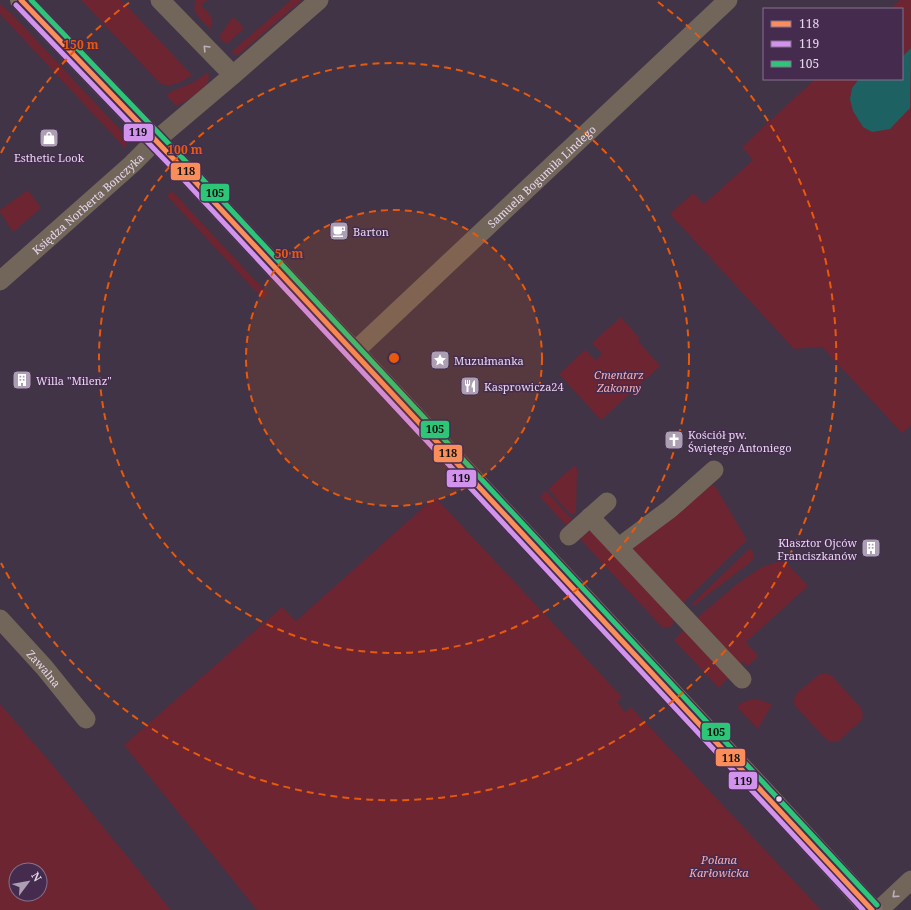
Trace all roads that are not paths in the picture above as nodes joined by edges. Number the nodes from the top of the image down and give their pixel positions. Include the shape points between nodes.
1 (21, 0) edge
2 (160, 0) edge
3 (319, 0) edge
4 (728, 0) edge
5 (233, 75) junction
6 (155, 141) junction
7 (0, 281) edge
8 (354, 352) junction
9 (714, 470) dead end
10 (607, 502) dead end
11 (590, 517) junction
12 (569, 536) dead end
13 (619, 547) junction
14 (0, 619) edge
15 (742, 679) dead end
16 (86, 719) dead end
17 (911, 880) edge
18 (872, 910) edge
19 (879, 910) edge

1 - 6 street
5 -> 2 street
3 - 5 street, Księdza Norberta Bonczyka
4 - 8 street, Samuela Bogumiła Lindego
5 - 6 street, Księdza Norberta Bonczyka
6 - 7 street, Księdza Norberta Bonczyka
6 - 8 street
8 - 18 street
9 - 13 street via 670,509
10 - 11 street
11 - 12 street
11 - 13 street
13 - 15 street
14 - 16 street, Zawalna via 44,667
17 -> 19 street

